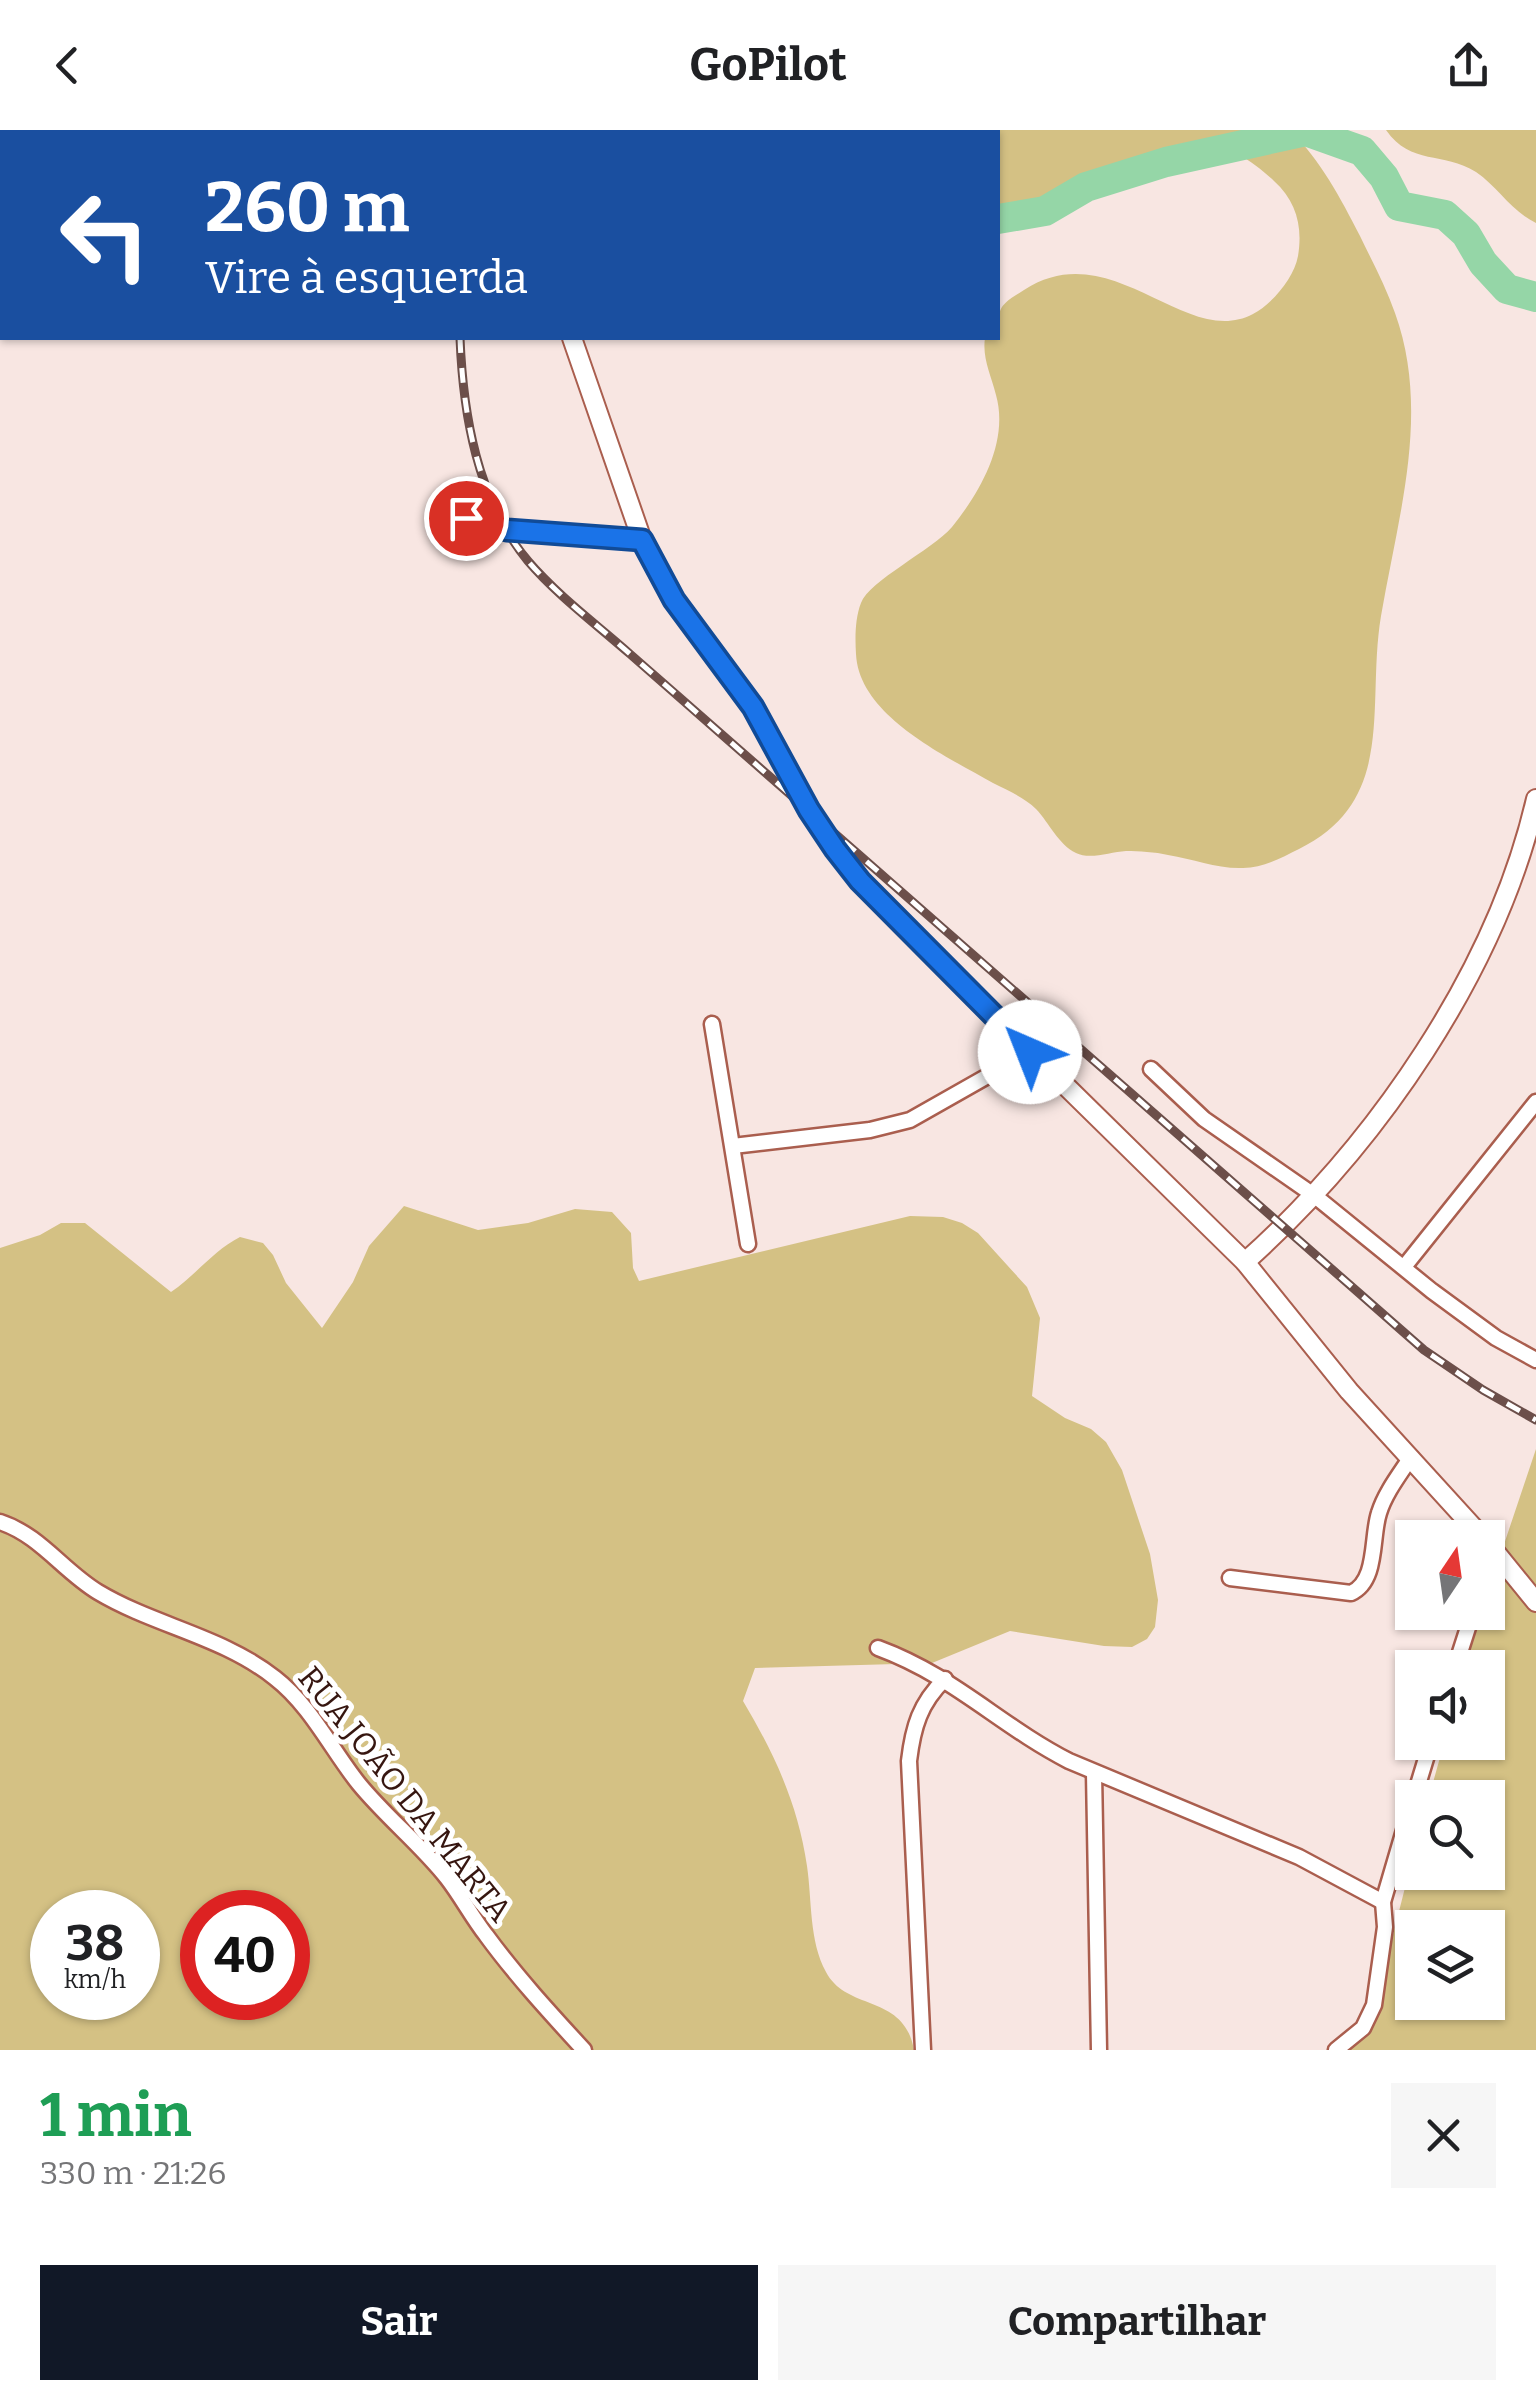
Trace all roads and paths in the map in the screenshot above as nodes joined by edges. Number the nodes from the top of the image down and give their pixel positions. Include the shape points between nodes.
1 (573, 340) edge
2 (466, 518) dead end
3 (642, 540) junction
4 (1536, 799) edge
5 (712, 1024) dead end
6 (1030, 1052) junction
7 (1151, 1069) dead end
8 (1536, 1102) edge
9 (733, 1146) junction
10 (1315, 1196) junction
11 (748, 1244) dead end
12 (1245, 1262) junction
13 (1404, 1267) junction
14 (1536, 1360) edge
15 (1411, 1457) junction
16 (1464, 1520) edge
17 (0, 1522) edge
18 (1505, 1568) edge
19 (1230, 1578) dead end
20 (1536, 1602) edge
21 (878, 1648) dead end
22 (945, 1679) junction
23 (1094, 1773) junction
24 (1395, 1861) edge
25 (1383, 1902) junction
26 (584, 2050) edge
27 (923, 2050) edge
28 (1099, 2050) edge
29 (1336, 2050) edge

1 - 3 street
2 - 3 lane via 507,530
3 - 6 street via 674,600 753,707 835,849
4 - 10 street via 1507,898 1436,1031
5 - 9 street
6 - 9 street via 910,1120
6 - 12 street
7 - 10 street via 1204,1118
8 - 13 street
9 - 11 street
10 - 12 street
10 - 13 street
12 - 15 street
13 - 14 street via 1496,1338
15 - 16 street
15 - 19 street via 1380,1510 1359,1590
17 - 26 street, RUA JOÃO DA MARTA via 40,1544 94,1590 215,1641 278,1680
18 - 20 street
21 - 22 street
22 - 23 street via 1032,1742
22 - 27 street via 921,1709 908,1761
23 - 25 street via 1299,1857
23 - 28 street
24 - 25 street
25 - 29 street via 1374,2005 1362,2028

